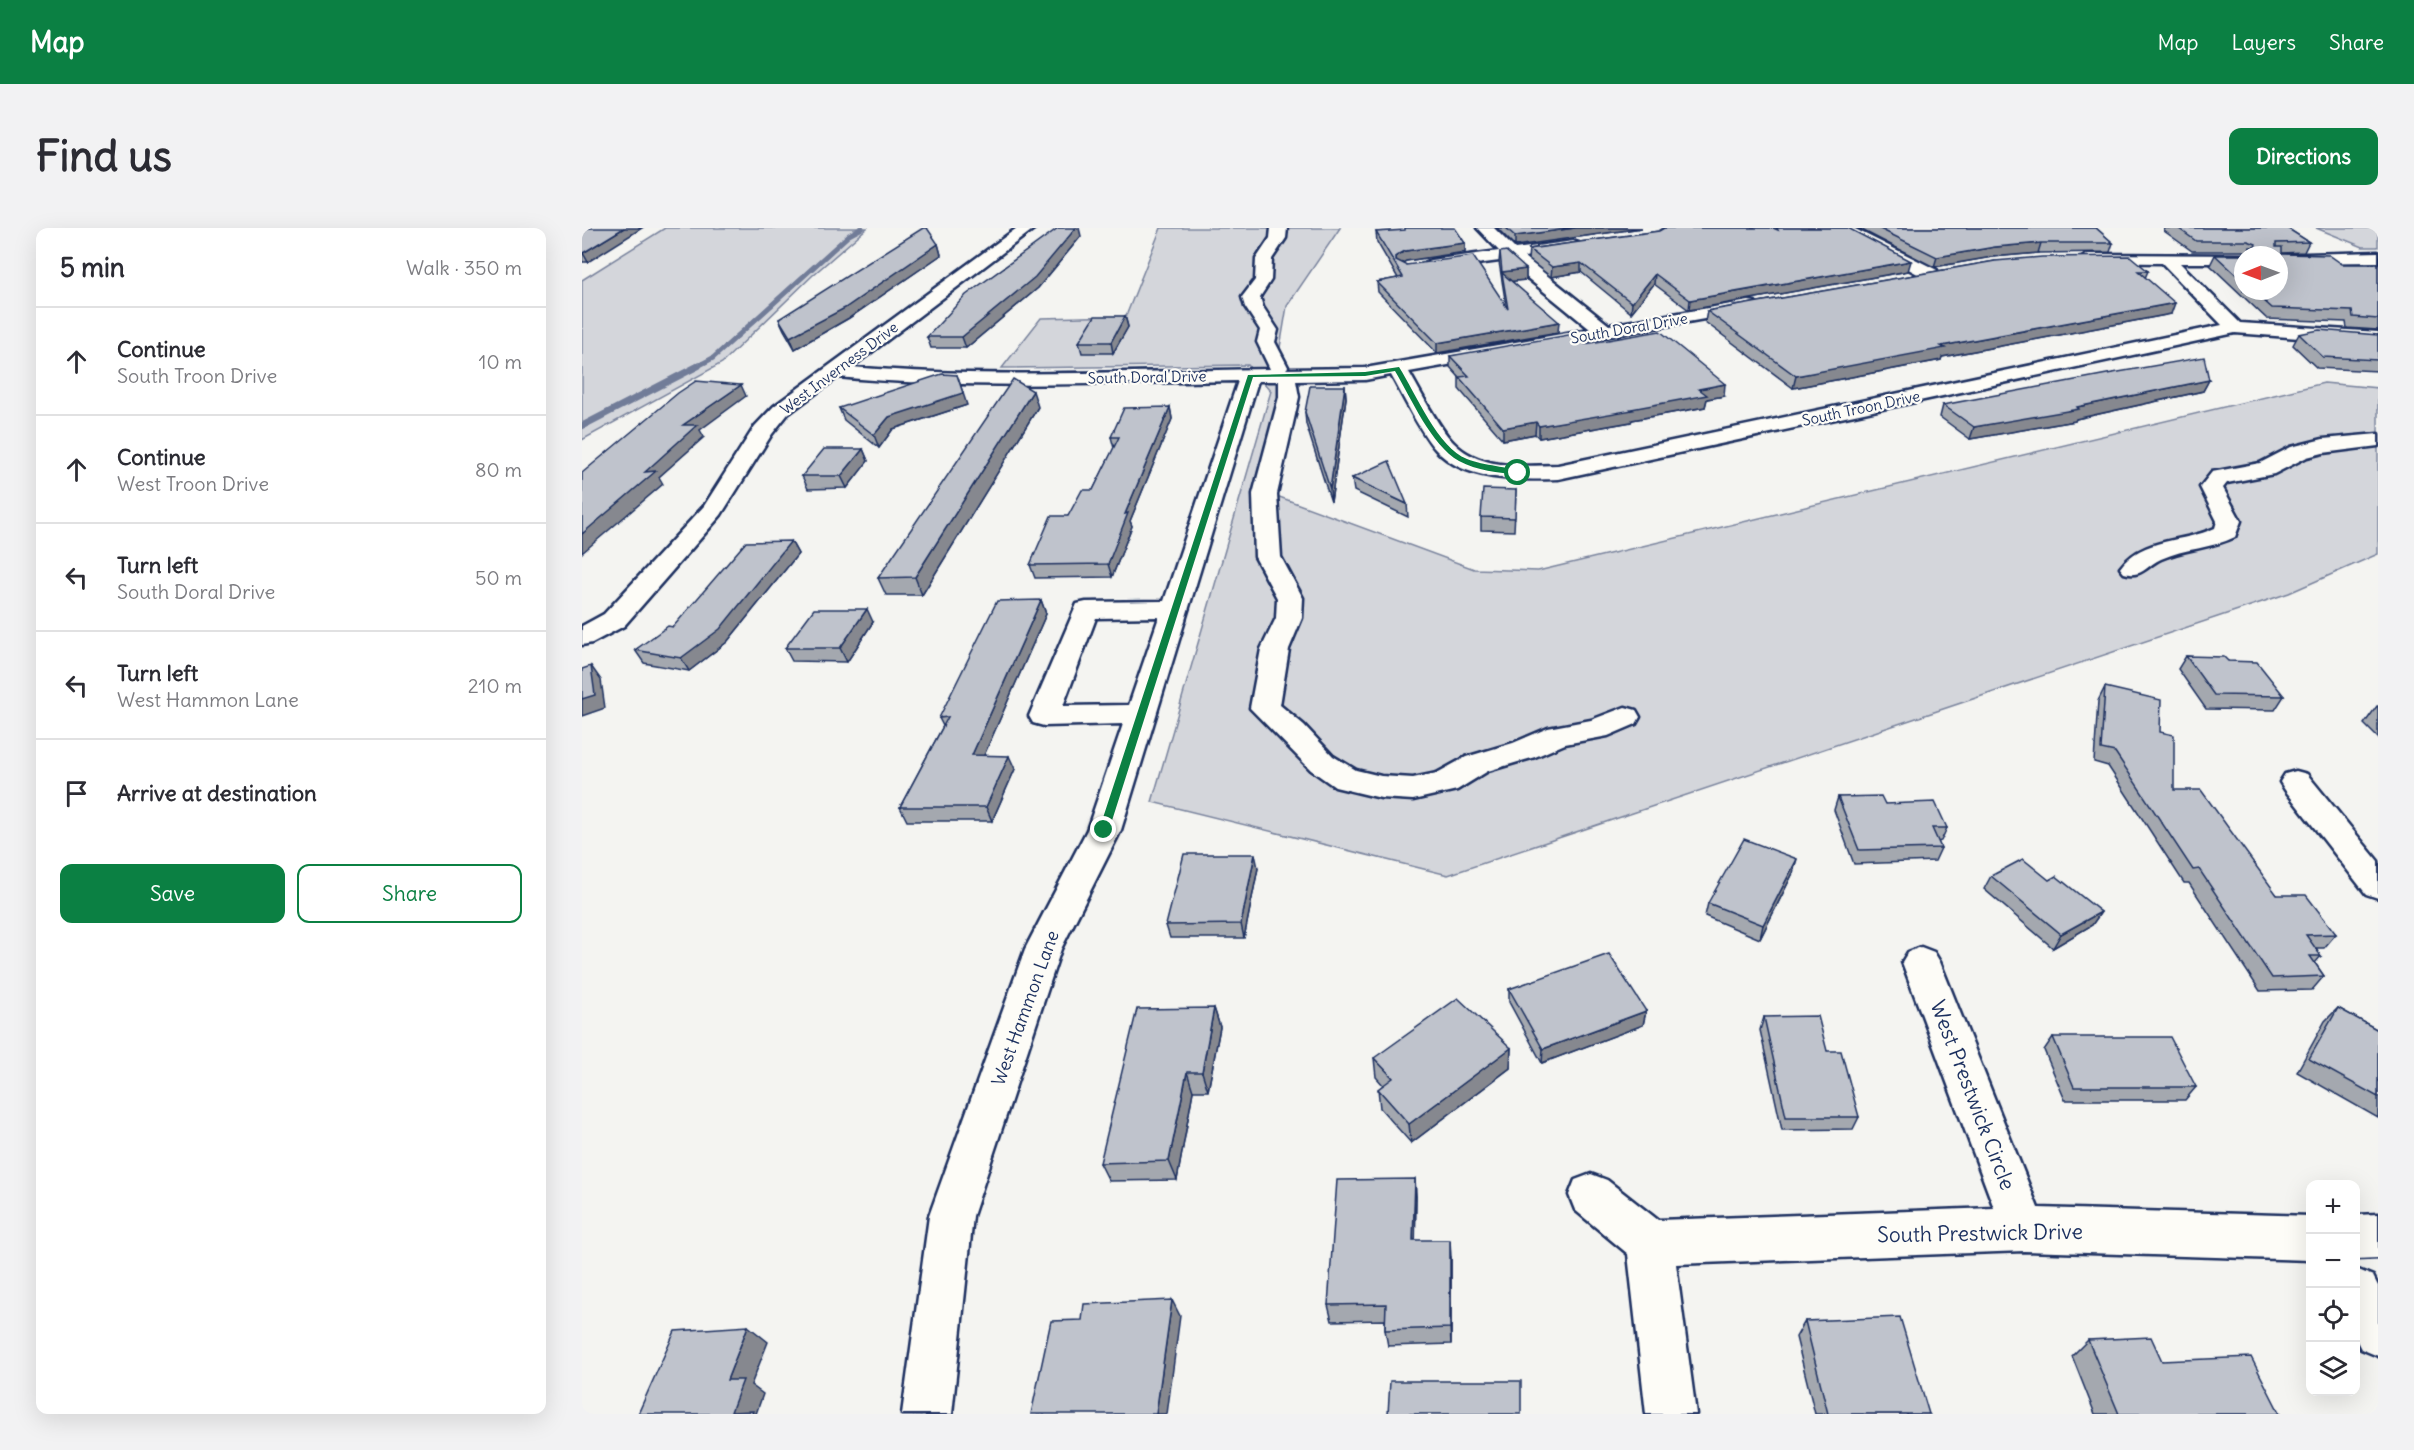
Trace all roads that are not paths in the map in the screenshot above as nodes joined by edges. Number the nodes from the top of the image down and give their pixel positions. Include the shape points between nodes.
1 (1027, 228) edge
2 (1279, 228) edge
3 (1485, 228) edge
4 (1841, 228) edge
5 (1587, 243) edge
6 (1511, 255) junction
7 (2378, 257) edge
8 (2234, 258) edge
9 (2288, 258) edge
10 (2167, 259) junction
11 (2071, 260) edge
12 (1417, 267) edge
13 (1951, 271) edge
14 (1931, 274) junction
15 (1907, 279) edge
16 (1768, 303) edge
17 (2235, 328) junction
18 (1606, 332) junction
19 (2378, 338) edge
20 (1397, 369) junction
21 (833, 371) junction
22 (1272, 375) junction
23 (2378, 440) edge
24 (2133, 568) dead end
25 (1175, 609) junction
26 (582, 638) edge
27 (1141, 714) junction
28 (1625, 717) dead end
29 (2296, 782) dead end
30 (2378, 885) edge
31 (1922, 962) dead end
32 (1591, 1195) dead end
33 (2024, 1229) junction
34 (2378, 1236) edge
35 (2360, 1237) edge
36 (2306, 1238) edge
37 (1650, 1244) junction
38 (2360, 1301) edge
39 (2378, 1332) edge
40 (927, 1414) edge
41 (1671, 1414) edge

1 - 21 street, West Inverness Drive
2 - 22 street via 1278,238 1264,259 1263,280 1251,297 1269,330 1266,342
3 - 6 street
4 - 14 street
5 - 6 street
6 - 12 street
6 - 18 street
7 - 9 street
8 - 10 street
10 - 11 street
10 - 17 street
13 - 14 street
14 - 15 street
16 - 18 street, South Doral Drive
17 - 19 street, South Troon Drive
17 - 20 street, South Troon Drive via 1558,472 1518,473 1462,460 1443,446
18 - 20 street, South Doral Drive
20 - 22 street, South Doral Drive via 1365,374
21 - 22 street, South Doral Drive via 963,379
21 - 26 street, West Inverness Drive via 781,410 763,431 713,510 614,620
22 - 25 street, West Hammon Lane
22 - 28 street via 1289,398 1265,494 1268,557 1290,598 1289,618 1275,649 1265,708 1322,764 1346,779 1413,789 1446,782 1477,764 1559,735 1598,729
23 - 24 street via 2324,446 2299,452 2266,469 2220,477 2211,488 2229,521 2226,532 2208,540 2160,549 2140,559
25 - 27 street, West Hammon Lane
25 - 27 street via 1086,610 1044,716
27 - 40 street, West Hammon Lane via 1104,830 1043,949 951,1216
29 - 30 street
31 - 33 street, West Prestwick Circle
32 - 37 street
33 - 36 street, South Prestwick Drive
33 - 37 street, South Prestwick Drive
34 - 35 street
37 - 41 street
38 - 39 street

